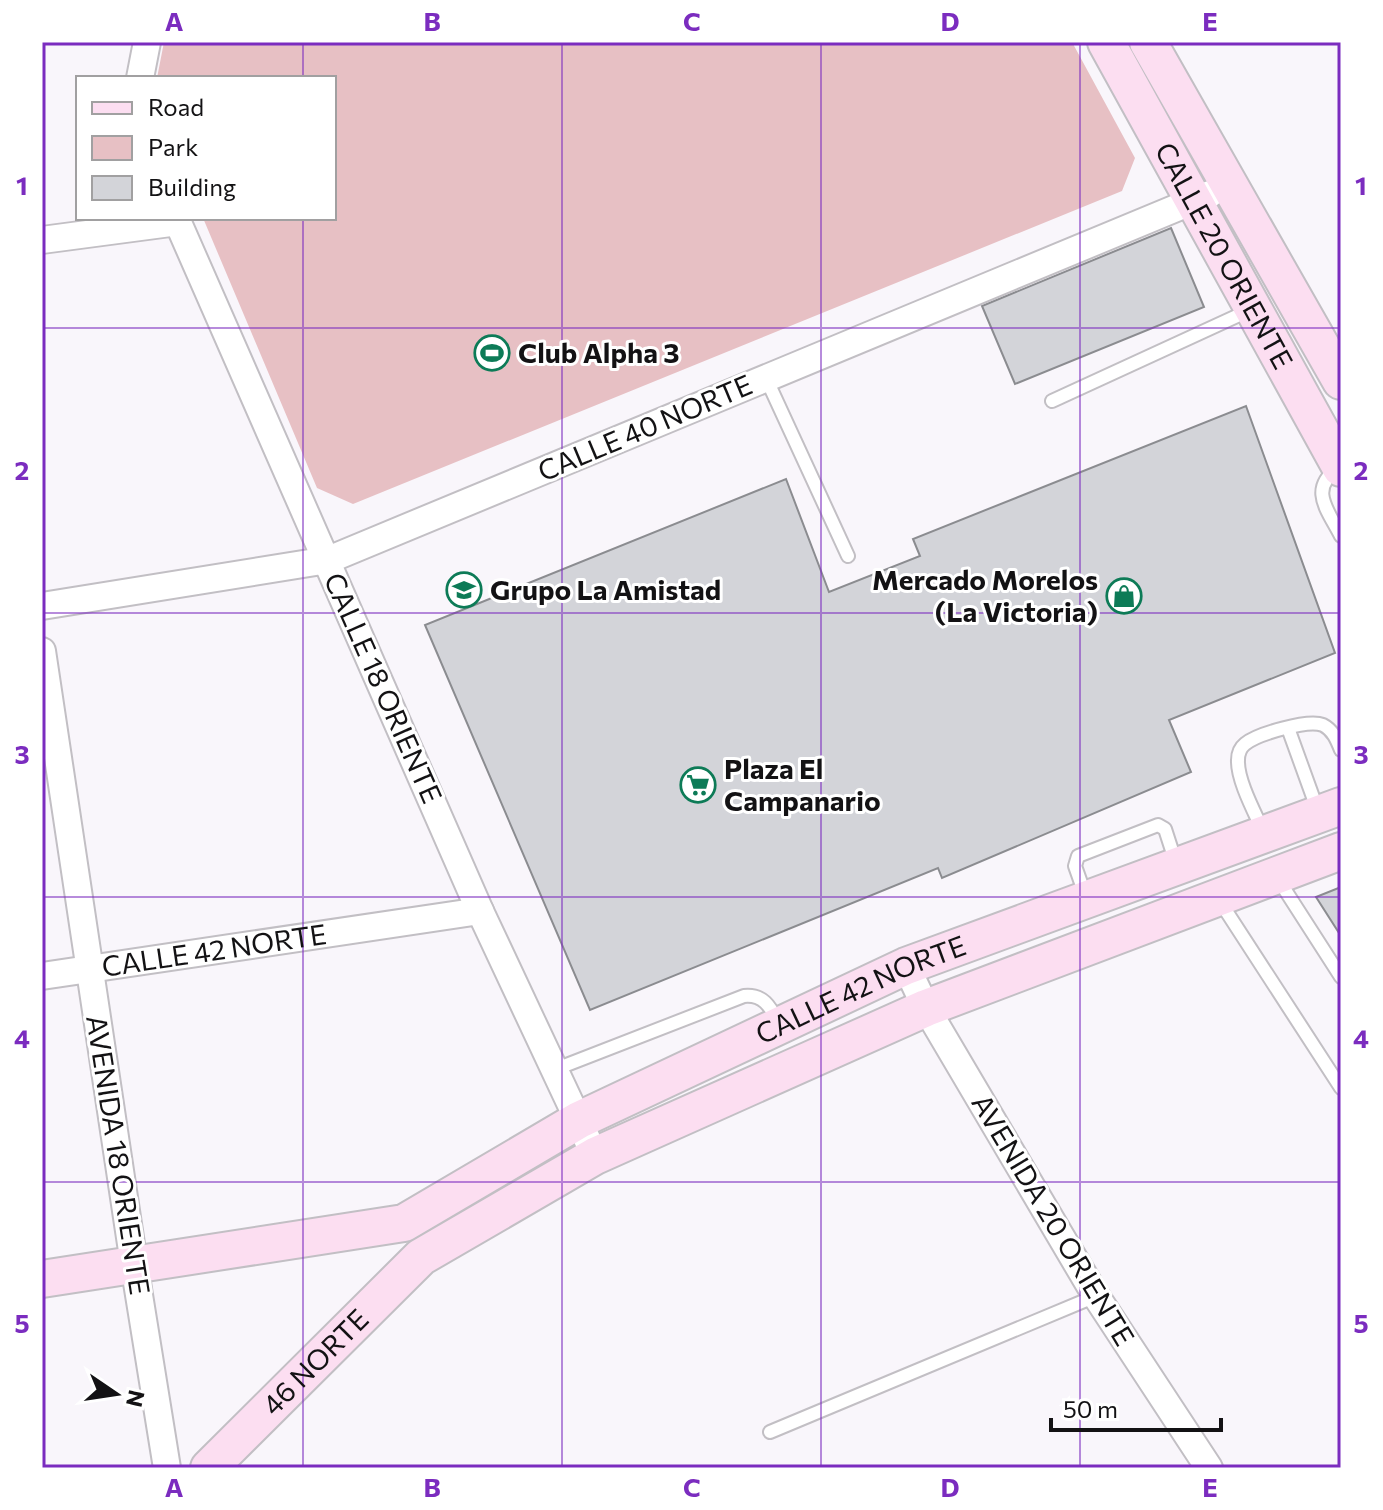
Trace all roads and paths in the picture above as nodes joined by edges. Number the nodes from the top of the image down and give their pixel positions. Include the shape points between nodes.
1 (147, 42) edge
2 (1106, 42) edge
3 (1148, 42) edge
4 (140, 76) edge
5 (1229, 186) junction
6 (1194, 201) junction
7 (177, 220) edge
8 (42, 240) edge
9 (1253, 309) junction
10 (766, 378) junction
11 (1341, 381) edge
12 (1052, 401) dead end
13 (1341, 467) edge
14 (1341, 536) edge
15 (848, 556) dead end
16 (328, 560) junction
17 (42, 606) edge
18 (42, 651) edge
19 (1288, 728) junction
20 (1341, 750) edge
21 (1330, 810) edge
22 (1264, 834) junction
23 (1341, 851) edge
24 (1276, 875) junction
25 (1217, 898) junction
26 (480, 911) junction
27 (906, 966) junction
28 (89, 969) junction
29 (42, 976) edge
30 (1341, 977) edge
31 (926, 1008) junction
32 (780, 1025) junction
33 (556, 1069) junction
34 (1341, 1088) edge
35 (579, 1120) junction
36 (595, 1156) junction
37 (404, 1223) junction
38 (421, 1257) junction
39 (134, 1264) junction
40 (42, 1279) edge
41 (1096, 1296) junction
42 (770, 1432) dead end
43 (167, 1468) edge
44 (209, 1468) edge
45 (1209, 1468) edge

1 - 4 street
2 - 6 main road, CALLE 20 ORIENTE
3 - 5 main road, CALLE 20 ORIENTE
5 - 6 street, CALLE 40 NORTE
5 - 11 main road, CALLE 20 ORIENTE
6 - 9 main road, CALLE 20 ORIENTE
6 - 10 street, CALLE 40 NORTE
7 - 8 street
7 - 16 street, CALLE 18 ORIENTE
9 - 12 lane
9 - 13 main road, CALLE 20 ORIENTE
10 - 15 lane
10 - 16 street, CALLE 40 NORTE
13 - 14 lane via 1324,478 1322,486
16 - 17 street, CALLE 40 NORTE
16 - 26 street, CALLE 18 ORIENTE
18 - 28 street, AVENIDA 18 ORIENTE
19 - 20 lane via 1325,726
19 - 21 lane
19 - 22 lane via 1251,740 1238,758
21 - 22 main road, CALLE 42 NORTE
22 - 27 main road, CALLE 42 NORTE
23 - 24 main road, CALLE 42 NORTE
24 - 25 main road, CALLE 42 NORTE
24 - 30 lane
25 - 31 main road, CALLE 42 NORTE
25 - 34 lane
26 - 28 street, CALLE 42 NORTE
26 - 33 street, CALLE 18 ORIENTE
27 - 31 street, AVENIDA 20 ORIENTE
27 - 32 main road, CALLE 42 NORTE
28 - 29 street, CALLE 42 NORTE
28 - 39 street, AVENIDA 18 ORIENTE
31 - 36 main road, CALLE 42 NORTE
31 - 41 street, AVENIDA 20 ORIENTE
32 - 33 lane via 763,998 744,996
32 - 35 main road, CALLE 42 NORTE
33 - 35 street, CALLE 18 ORIENTE
35 - 36 street, CALLE 18 ORIENTE
35 - 37 main road, CALLE 42 NORTE
36 - 38 main road, CALLE 42 NORTE
37 - 38 main road
37 - 39 main road
38 - 44 main road, 46 NORTE
39 - 40 main road
39 - 43 street, AVENIDA 18 ORIENTE
41 - 42 lane
41 - 45 street, AVENIDA 20 ORIENTE

